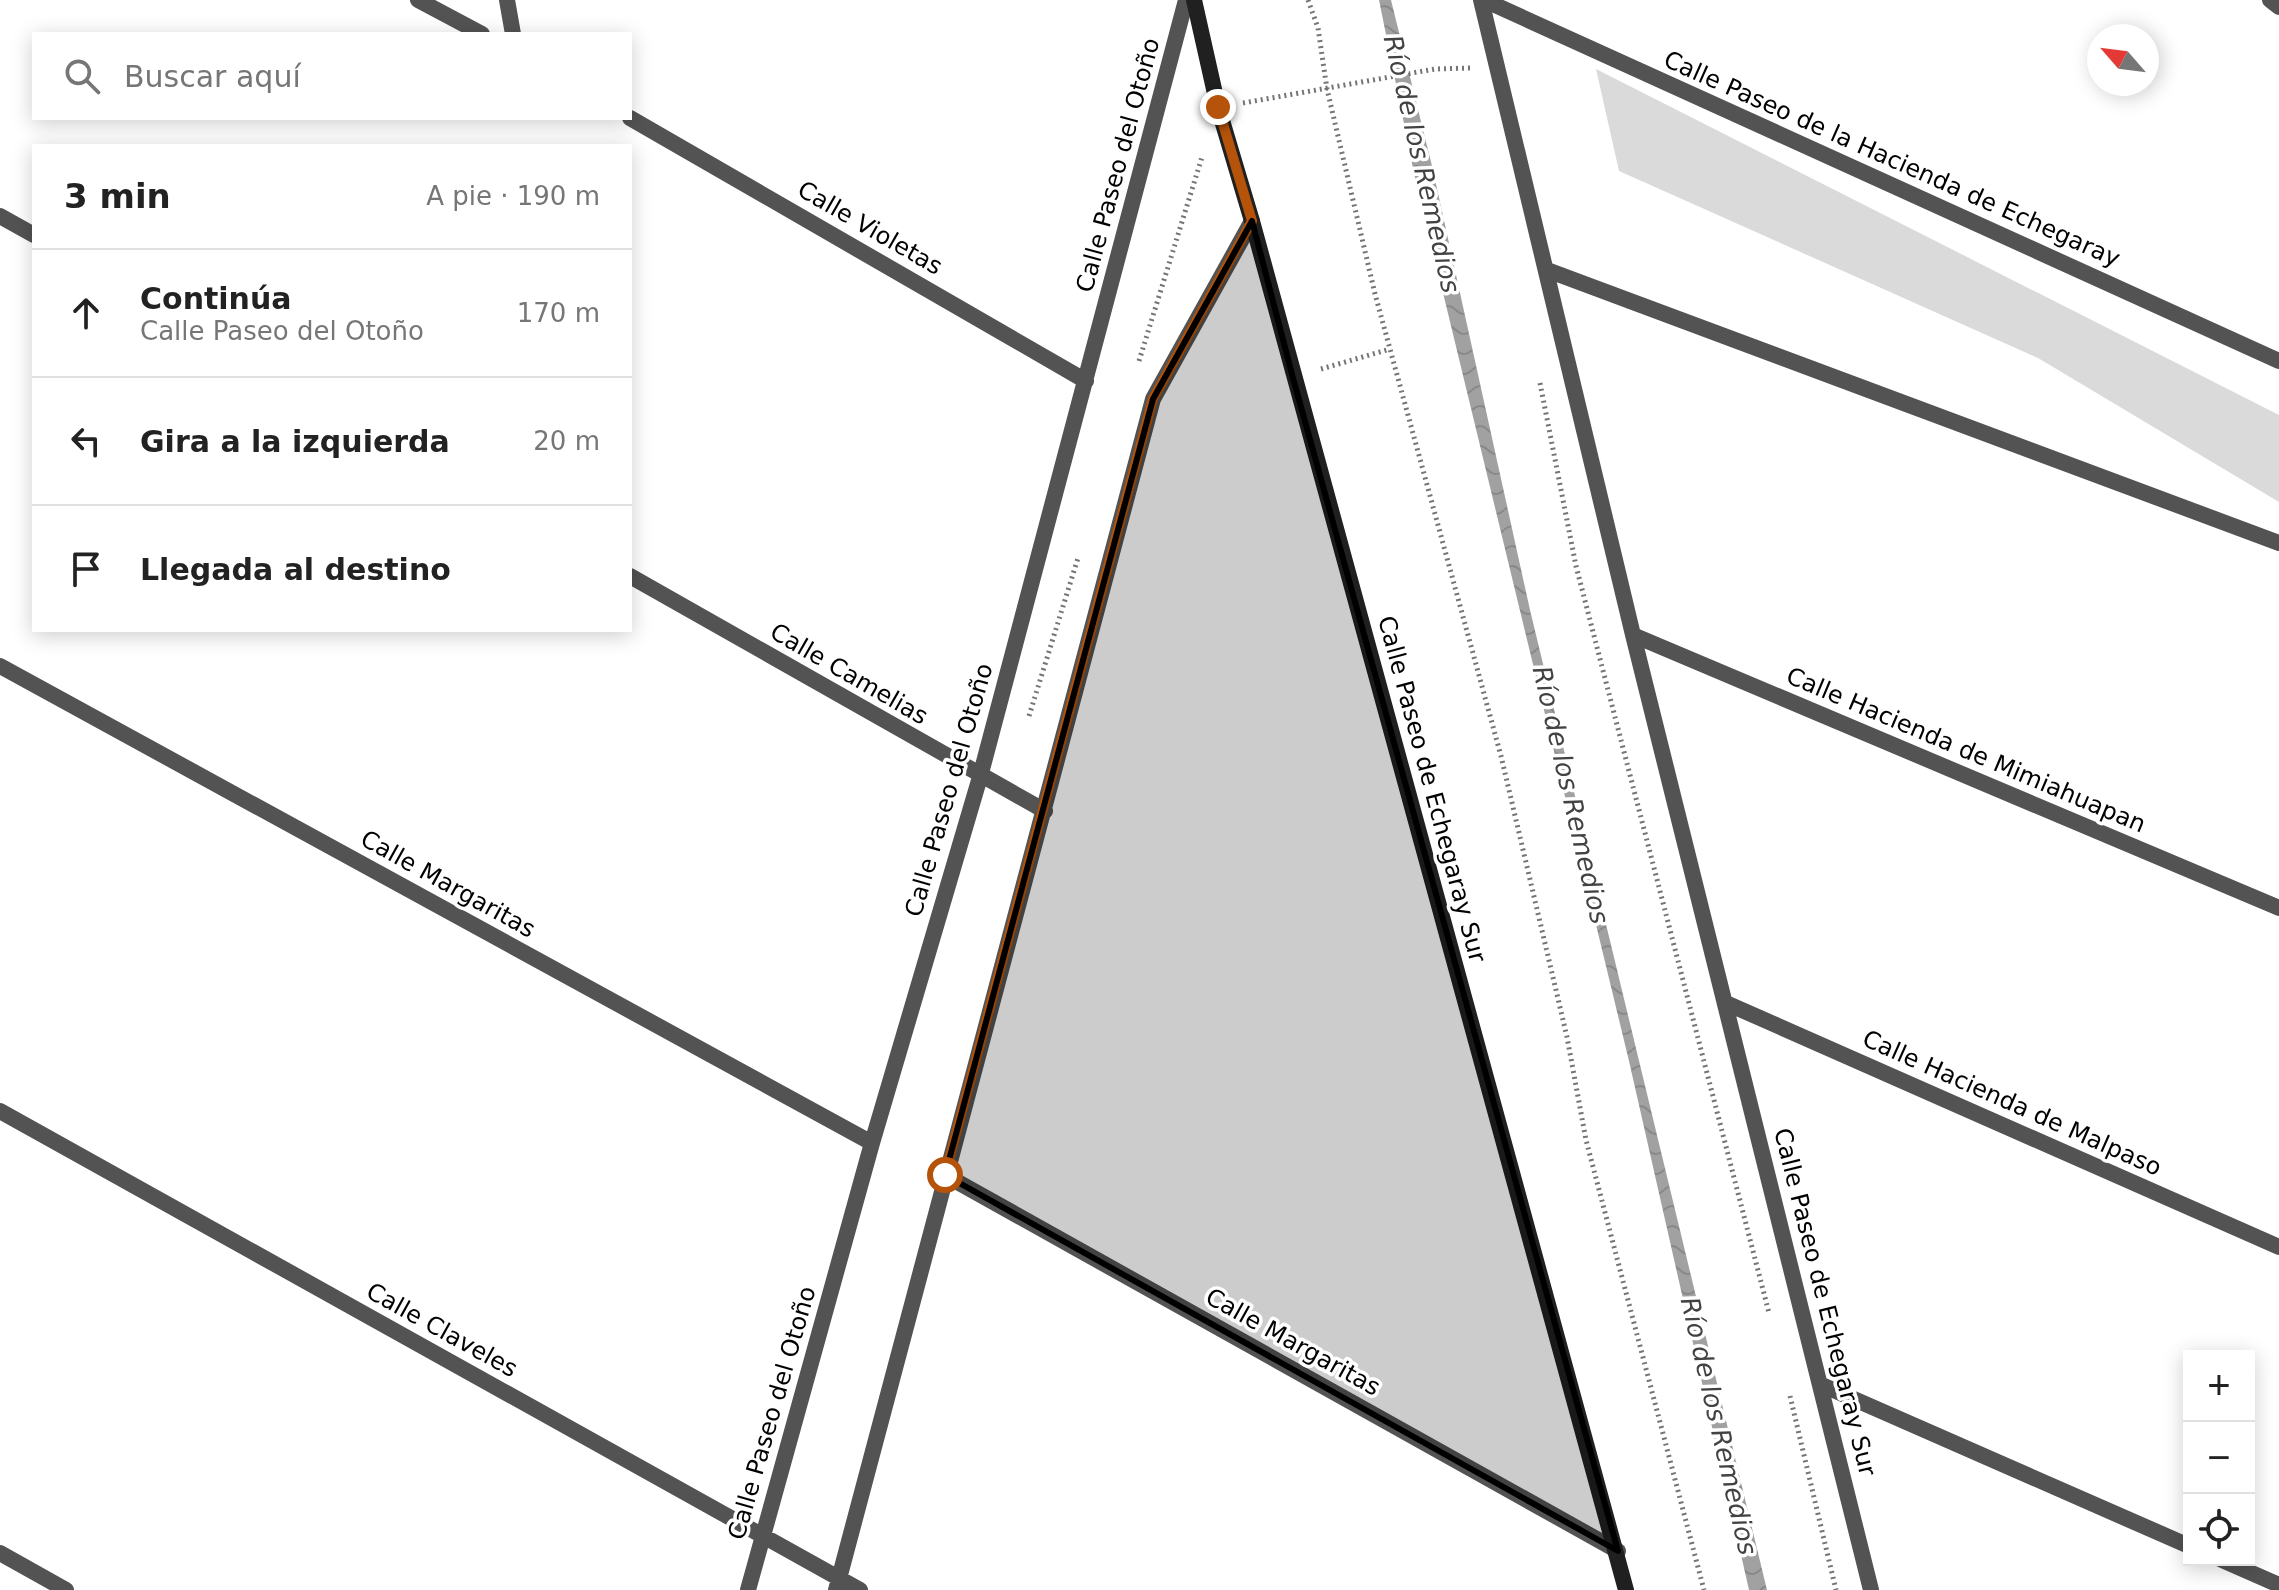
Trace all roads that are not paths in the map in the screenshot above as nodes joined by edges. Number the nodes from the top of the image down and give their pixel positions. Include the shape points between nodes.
1 (418, 0) edge
2 (507, 0) edge
3 (1186, 0) edge
4 (1194, 0) edge
5 (1482, 0) edge
6 (2270, 0) edge
7 (2279, 7) edge
8 (478, 32) edge
9 (513, 32) edge
10 (632, 119) edge
11 (0, 216) edge
12 (1252, 221) junction
13 (32, 234) edge
14 (1547, 270) junction
15 (2279, 361) edge
16 (1086, 381) junction
17 (2279, 543) edge
18 (632, 577) edge
19 (1633, 635) junction
20 (0, 666) edge
21 (980, 777) junction
22 (1045, 811) junction
23 (2279, 908) edge
24 (1726, 1003) junction
25 (0, 1111) edge
26 (872, 1143) junction
27 (945, 1175) junction
28 (2279, 1247) edge
29 (1822, 1385) junction
30 (761, 1536) junction
31 (2183, 1543) edge
32 (1618, 1551) junction
33 (0, 1553) edge
34 (2236, 1566) edge
35 (837, 1584) edge
36 (2279, 1585) edge
37 (66, 1590) edge
38 (748, 1590) edge
39 (860, 1590) edge
40 (1626, 1590) edge
41 (1871, 1590) edge

1 - 8 street
2 - 9 street
3 - 16 street, Calle Paseo del Otoño
4 - 12 street, Calle Paseo de Echegaray Sur
5 - 14 street, Calle Paseo de Echegaray Sur
5 - 15 street, Calle Paseo de la Hacienda de Echegaray
6 - 7 street
10 - 16 street, Calle Violetas
11 - 13 street
12 - 22 street via 1153,399
12 - 32 street, Calle Paseo de Echegaray Sur
14 - 17 street
14 - 19 street, Calle Paseo de Echegaray Sur
16 - 21 street, Calle Paseo del Otoño
18 - 21 street, Calle Camelias
19 - 23 street, Calle Hacienda de Mimiahuapan
19 - 24 street, Calle Paseo de Echegaray Sur
20 - 26 street, Calle Margaritas
21 - 22 street, Calle Camelias
21 - 26 street, Calle Paseo del Otoño
22 - 27 street
24 - 28 street, Calle Hacienda de Malpaso
24 - 29 street, Calle Paseo de Echegaray Sur
25 - 30 street, Calle Claveles
26 - 30 street, Calle Paseo del Otoño
27 - 32 street, Calle Margaritas
27 - 35 street
29 - 31 street
29 - 41 street, Calle Paseo de Echegaray Sur
30 - 35 street, Calle Claveles
30 - 38 street, Calle Paseo del Otoño
32 - 40 street, Calle Paseo de Echegaray Sur
33 - 37 street
34 - 36 street
35 - 39 street, Calle Claveles

